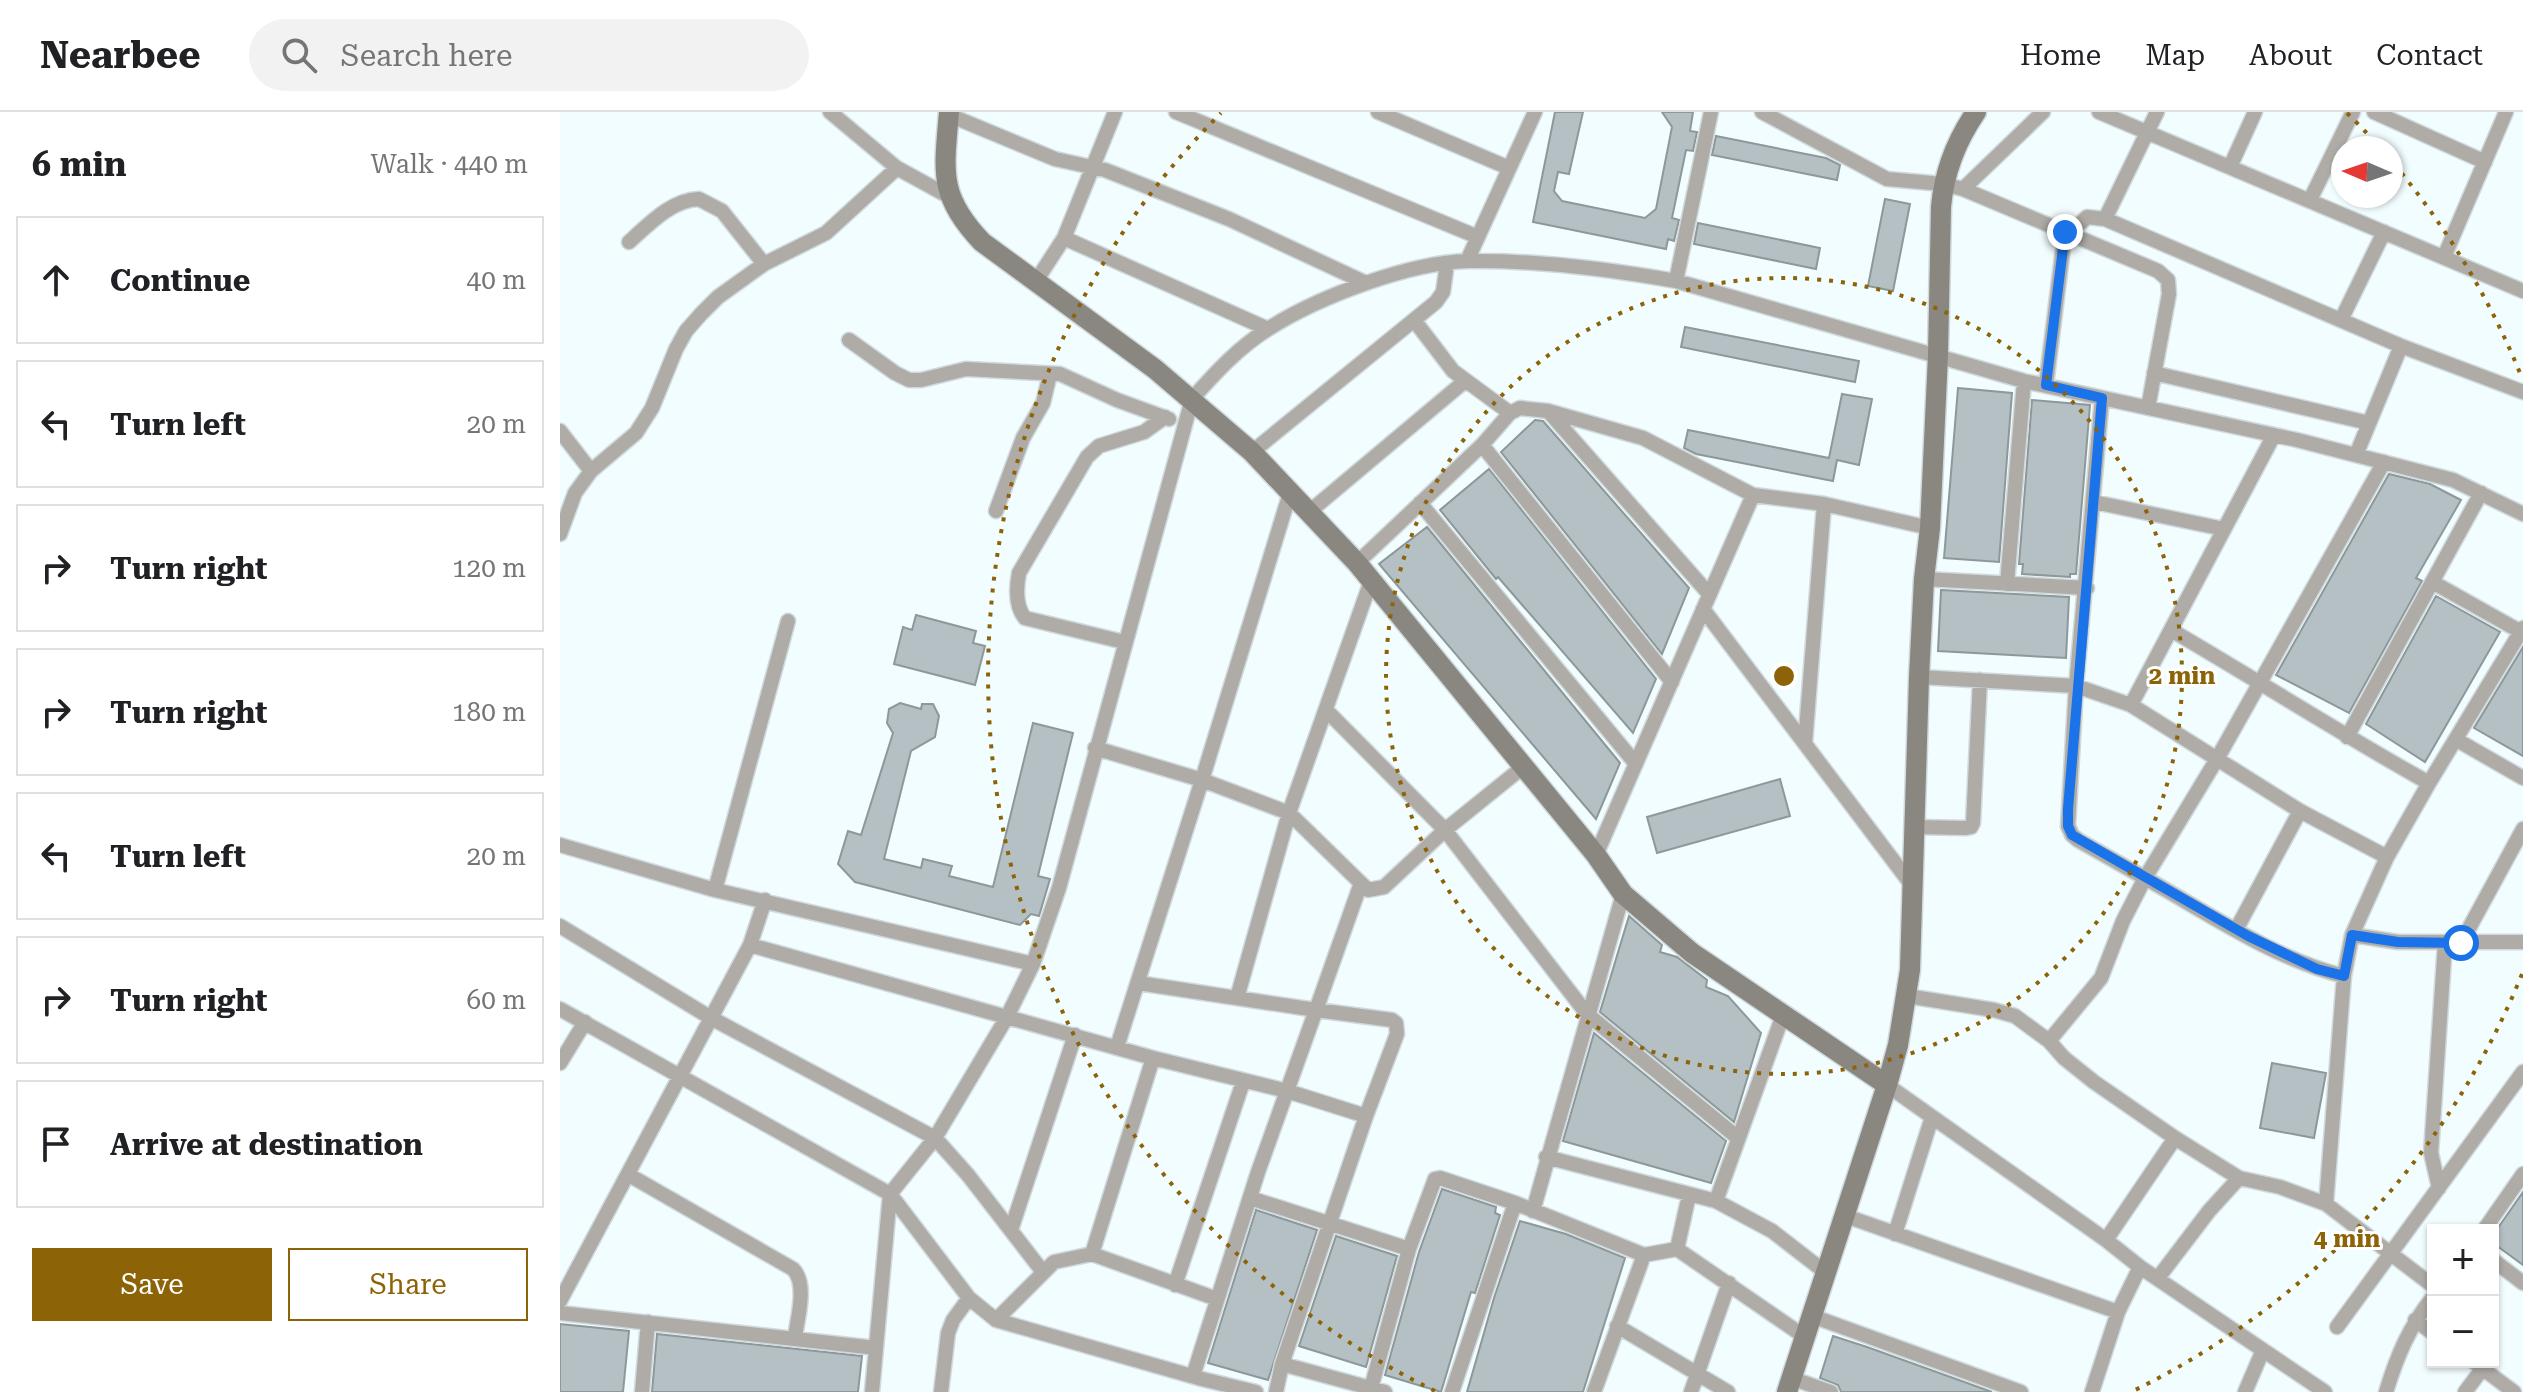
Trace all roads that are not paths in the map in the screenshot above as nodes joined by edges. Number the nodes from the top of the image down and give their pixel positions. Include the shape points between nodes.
1 (830, 112) edge
2 (1115, 112) edge
3 (1176, 112) edge
4 (1378, 112) edge
5 (1535, 112) edge
6 (1711, 112) edge
7 (1762, 112) edge
8 (1976, 112) edge
9 (2043, 112) edge
10 (2099, 112) edge
11 (2157, 112) edge
12 (2255, 112) edge
13 (2353, 112) edge
14 (2374, 112) edge
15 (2506, 112) edge
16 (949, 113) edge
17 (2147, 132) junction
18 (2485, 162) junction
19 (1092, 166) junction
20 (2230, 167) junction
21 (897, 168) junction
22 (1509, 168) junction
23 (1943, 184) junction
24 (1963, 189) junction
25 (950, 197) junction
26 (2310, 200) junction
27 (2105, 219) junction
28 (2384, 232) junction
29 (2067, 233) junction
30 (1478, 237) junction
31 (1064, 238) junction
32 (629, 242) dead end
33 (2444, 257) junction
34 (1467, 261) junction
35 (764, 264) junction
36 (1447, 264) junction
37 (1036, 281) junction
38 (1676, 281) junction
39 (1366, 283) junction
40 (2523, 291) edge
41 (1414, 320) junction
42 (2341, 320) junction
43 (1268, 329) junction
44 (849, 340) dead end
45 (2401, 346) junction
46 (1938, 355) junction
47 (2154, 373) junction
48 (1050, 374) junction
49 (1465, 381) junction
50 (2024, 381) junction
51 (2046, 385) junction
52 (2523, 392) edge
53 (2102, 398) junction
54 (1192, 399) junction
55 (2148, 408) junction
56 (1548, 411) junction
57 (1510, 413) junction
58 (1165, 417) junction
59 (2369, 423) junction
60 (1185, 424) junction
61 (560, 431) edge
62 (2274, 435) junction
63 (1482, 445) junction
64 (1252, 452) junction
65 (2356, 455) junction
66 (2384, 462) junction
67 (591, 471) junction
68 (1290, 493) junction
69 (2481, 493) junction
70 (1753, 495) junction
71 (2094, 502) junction
72 (1420, 503) junction
73 (1824, 504) junction
74 (996, 511) dead end
75 (1309, 512) junction
76 (2523, 514) edge
77 (1930, 528) junction
78 (2224, 529) junction
79 (560, 534) edge
80 (1357, 563) junction
81 (1924, 579) junction
82 (1371, 581) junction
83 (2434, 583) junction
84 (2007, 584) junction
85 (2087, 588) junction
86 (1709, 594) junction
87 (1703, 609) junction
88 (788, 621) dead end
89 (2171, 630) junction
90 (2522, 631) edge
91 (1124, 642) junction
92 (1919, 677) junction
93 (1980, 680) junction
94 (1672, 682) junction
95 (2261, 682) junction
96 (2076, 686) junction
97 (2131, 705) junction
98 (1326, 710) junction
99 (2347, 737) junction
100 (2457, 740) junction
101 (1805, 744) junction
102 (1095, 748) junction
103 (2217, 759) junction
104 (1636, 764) junction
105 (1523, 767) junction
106 (2523, 778) edge
107 (1202, 780) junction
108 (2429, 783) junction
109 (2300, 811) junction
110 (1289, 813) junction
111 (1914, 827) junction
112 (2523, 829) edge
113 (1445, 830) junction
114 (560, 845) edge
115 (1596, 855) junction
116 (2387, 857) junction
117 (2145, 878) junction
118 (1361, 883) junction
119 (1911, 884) junction
120 (715, 890) junction
121 (1623, 894) junction
122 (765, 900) junction
123 (560, 926) edge
124 (2237, 928) junction
125 (2352, 935) junction
126 (2523, 942) edge
127 (2445, 943) junction
128 (2461, 943) junction
129 (750, 945) junction
130 (1033, 964) junction
131 (2344, 976) junction
132 (1138, 983) junction
133 (1907, 996) junction
134 (1237, 998) junction
135 (560, 1009) edge
136 (1316, 1010) junction
137 (1587, 1014) junction
138 (1783, 1015) junction
139 (1007, 1017) junction
140 (711, 1018) junction
141 (585, 1022) junction
142 (1075, 1035) junction
143 (2049, 1041) junction
144 (1117, 1047) junction
145 (1153, 1058) junction
146 (560, 1063) edge
147 (2523, 1072) edge
148 (680, 1077) junction
149 (1243, 1082) junction
150 (1887, 1085) junction
151 (1287, 1091) junction
152 (1366, 1116) junction
153 (1932, 1117) junction
154 (935, 1138) junction
155 (1738, 1138) junction
156 (2175, 1138) junction
157 (1546, 1157) junction
158 (2523, 1174) edge
159 (629, 1175) junction
160 (2239, 1178) junction
161 (2439, 1188) junction
162 (890, 1194) junction
163 (1689, 1195) junction
164 (1250, 1198) junction
165 (1716, 1201) junction
166 (1515, 1203) junction
167 (2326, 1204) junction
168 (1533, 1211) junction
169 (1843, 1215) junction
170 (1330, 1224) junction
171 (2488, 1224) edge
172 (1011, 1230) junction
173 (1895, 1234) junction
174 (2106, 1240) junction
175 (1409, 1249) junction
176 (1677, 1249) junction
177 (1092, 1254) junction
178 (2392, 1254) junction
179 (1644, 1255) junction
180 (2499, 1265) edge
181 (2140, 1267) junction
182 (1043, 1272) junction
183 (1825, 1272) junction
184 (2158, 1278) junction
185 (2427, 1281) edge
186 (1729, 1283) junction
187 (2523, 1283) edge
188 (1175, 1285) junction
189 (969, 1298) junction
190 (1217, 1299) junction
191 (560, 1301) edge
192 (2427, 1305) edge
193 (2118, 1312) junction
194 (560, 1313) edge
195 (1812, 1316) junction
196 (996, 1320) junction
197 (2415, 1320) junction
198 (648, 1322) junction
199 (1617, 1326) junction
200 (2337, 1327) dead end
201 (2427, 1329) edge
202 (1805, 1337) junction
203 (795, 1338) junction
204 (876, 1348) junction
205 (2263, 1350) junction
206 (1282, 1364) junction
207 (2477, 1368) edge
208 (2482, 1368) edge
209 (1697, 1374) junction
210 (1193, 1376) junction
211 (1789, 1385) edge
212 (1376, 1391) edge
213 (642, 1392) edge
214 (872, 1392) edge
215 (941, 1392) edge
216 (1256, 1392) edge
217 (1276, 1392) edge
218 (1452, 1392) edge
219 (1594, 1392) edge
220 (1691, 1392) edge
221 (1728, 1392) edge
222 (1831, 1392) edge
223 (2021, 1392) edge
224 (2092, 1392) edge
225 (2245, 1392) edge
226 (2325, 1392) edge
227 (2386, 1392) edge
228 (2465, 1392) edge
229 (2514, 1392) edge

1 - 21 street
2 - 19 street
3 - 30 street
4 - 22 street
5 - 22 street
6 - 38 street
7 - 23 street via 1887,179
8 - 23 street
9 - 24 street
10 - 17 street
11 - 17 street
12 - 20 street
13 - 26 street
14 - 18 street
15 - 18 street
16 - 19 street via 1055,159
16 - 25 street via 945,171
17 - 20 street
17 - 27 street
18 - 33 street
19 - 31 street
19 - 39 street via 1229,219
20 - 26 street
21 - 25 street
21 - 35 street via 826,233
22 - 30 street
23 - 24 street
23 - 46 street
24 - 29 street
25 - 37 street via 962,221 982,242
26 - 28 street
27 - 29 street via 2087,217
27 - 42 street
28 - 33 street
28 - 42 street
29 - 47 street via 2168,280
29 - 51 street
30 - 34 street
31 - 37 street
31 - 43 street
32 - 35 street via 668,210 699,199 722,211
33 - 40 street
34 - 36 street
34 - 38 street
35 - 67 street via 718,297 686,331 636,433
36 - 39 street
36 - 41 street via 1443,292
37 - 54 street
38 - 46 street
39 - 43 street
41 - 49 street
41 - 64 street
42 - 45 street
43 - 54 street via 1225,362
44 - 48 street via 909,380 966,369
45 - 52 street
45 - 59 street
46 - 50 street
46 - 77 street
47 - 55 street
47 - 59 street
48 - 58 street via 1074,378
48 - 74 street via 1043,403 1023,438
49 - 57 street
49 - 75 street
50 - 51 street
50 - 84 street
51 - 53 street
53 - 55 street
53 - 71 street
54 - 60 street
54 - 64 street
55 - 62 street
56 - 57 street via 1520,408
56 - 70 street via 1643,438
56 - 86 street
57 - 63 street
58 - 60 street
58 - 91 street via 1144,432 1099,446 1087,457 1019,573 1020,611 1025,618
59 - 65 street
60 - 91 street
61 - 67 street
62 - 65 street
62 - 78 street
63 - 72 street
63 - 94 street
64 - 68 street
65 - 66 street
66 - 69 street
66 - 95 street
67 - 79 street via 575,493
68 - 75 street
68 - 107 street
69 - 76 street
69 - 83 street
70 - 73 street
70 - 86 street
71 - 78 street
71 - 85 street
72 - 80 street
72 - 104 street
73 - 77 street
73 - 101 street
75 - 80 street
77 - 81 street
78 - 89 street
80 - 82 street
81 - 84 street
81 - 92 street
82 - 98 street
82 - 105 street
83 - 90 street
83 - 99 street
84 - 85 street
85 - 96 street
86 - 87 street
87 - 94 street
87 - 101 street
88 - 120 street
89 - 95 street
89 - 97 street
90 - 100 street
91 - 102 street
92 - 93 street
92 - 111 street
93 - 96 street
93 - 111 street via 1973,823 1966,828
94 - 104 street
95 - 99 street
95 - 103 street
96 - 97 street
96 - 117 street via 2068,826 2078,840
97 - 103 street
98 - 110 street
98 - 113 street
99 - 108 street
100 - 106 street
100 - 108 street
101 - 119 street
102 - 107 street
102 - 130 street via 1059,888
103 - 109 street
103 - 117 street
104 - 115 street
105 - 113 street
105 - 115 street
107 - 110 street
107 - 132 street
108 - 116 street
109 - 116 street
109 - 124 street
110 - 118 street
110 - 134 street
111 - 119 street
112 - 128 street
113 - 118 street via 1384,887 1372,891
113 - 137 street
114 - 120 street
115 - 121 street
116 - 125 street
117 - 124 street
117 - 143 street via 2101,978
118 - 136 street
119 - 133 street
120 - 122 street
121 - 137 street
121 - 138 street via 1692,953
122 - 129 street
122 - 130 street
123 - 140 street
124 - 131 street via 2317,969
125 - 127 street
125 - 131 street
126 - 128 street
127 - 128 street
127 - 161 street via 2431,1153
129 - 139 street
129 - 140 street
130 - 139 street
131 - 167 street
132 - 134 street
132 - 144 street
133 - 143 street via 2015,1016
133 - 150 street
134 - 136 street
135 - 141 street
136 - 151 street
136 - 152 street via 1396,1023 1397,1034
137 - 155 street
137 - 157 street
138 - 150 street
138 - 155 street
139 - 142 street
139 - 154 street
140 - 148 street
140 - 154 street
141 - 146 street
141 - 148 street
142 - 144 street
142 - 172 street
143 - 156 street via 2094,1082
144 - 145 street
145 - 149 street
145 - 177 street
147 - 161 street
148 - 159 street
148 - 162 street
149 - 151 street
149 - 188 street
150 - 153 street
150 - 169 street
151 - 152 street
151 - 164 street
152 - 170 street
153 - 173 street
153 - 174 street
154 - 162 street
154 - 172 street
155 - 165 street
156 - 160 street
156 - 174 street
157 - 163 street
157 - 168 street
158 - 171 street
159 - 191 street
159 - 203 street via 793,1269 800,1284
160 - 167 street
160 - 184 street
161 - 178 street
162 - 189 street
162 - 204 street
163 - 165 street
163 - 176 street
164 - 170 street
164 - 190 street
165 - 183 street via 1772,1231
166 - 168 street
166 - 175 street via 1435,1179
166 - 218 street
167 - 178 street
168 - 179 street
169 - 173 street
169 - 183 street
170 - 175 street
170 - 206 street
172 - 182 street
173 - 193 street
174 - 181 street
175 - 212 street
176 - 179 street
176 - 186 street
177 - 182 street via 1054,1262
177 - 188 street
178 - 185 street
178 - 200 street
179 - 199 street
180 - 187 street
181 - 184 street
181 - 193 street
182 - 196 street
183 - 195 street
184 - 205 street
186 - 202 street
186 - 209 street
188 - 190 street
189 - 196 street
189 - 215 street via 948,1333
190 - 210 street
192 - 197 street
193 - 224 street
194 - 198 street
195 - 202 street
195 - 223 street
196 - 210 street
197 - 201 street
197 - 227 street
198 - 203 street
198 - 213 street
199 - 209 street
199 - 219 street
202 - 211 street
203 - 204 street
204 - 214 street
205 - 225 street
205 - 226 street
206 - 212 street
206 - 217 street
207 - 228 street
208 - 229 street
209 - 220 street
209 - 221 street
210 - 216 street
211 - 222 street

